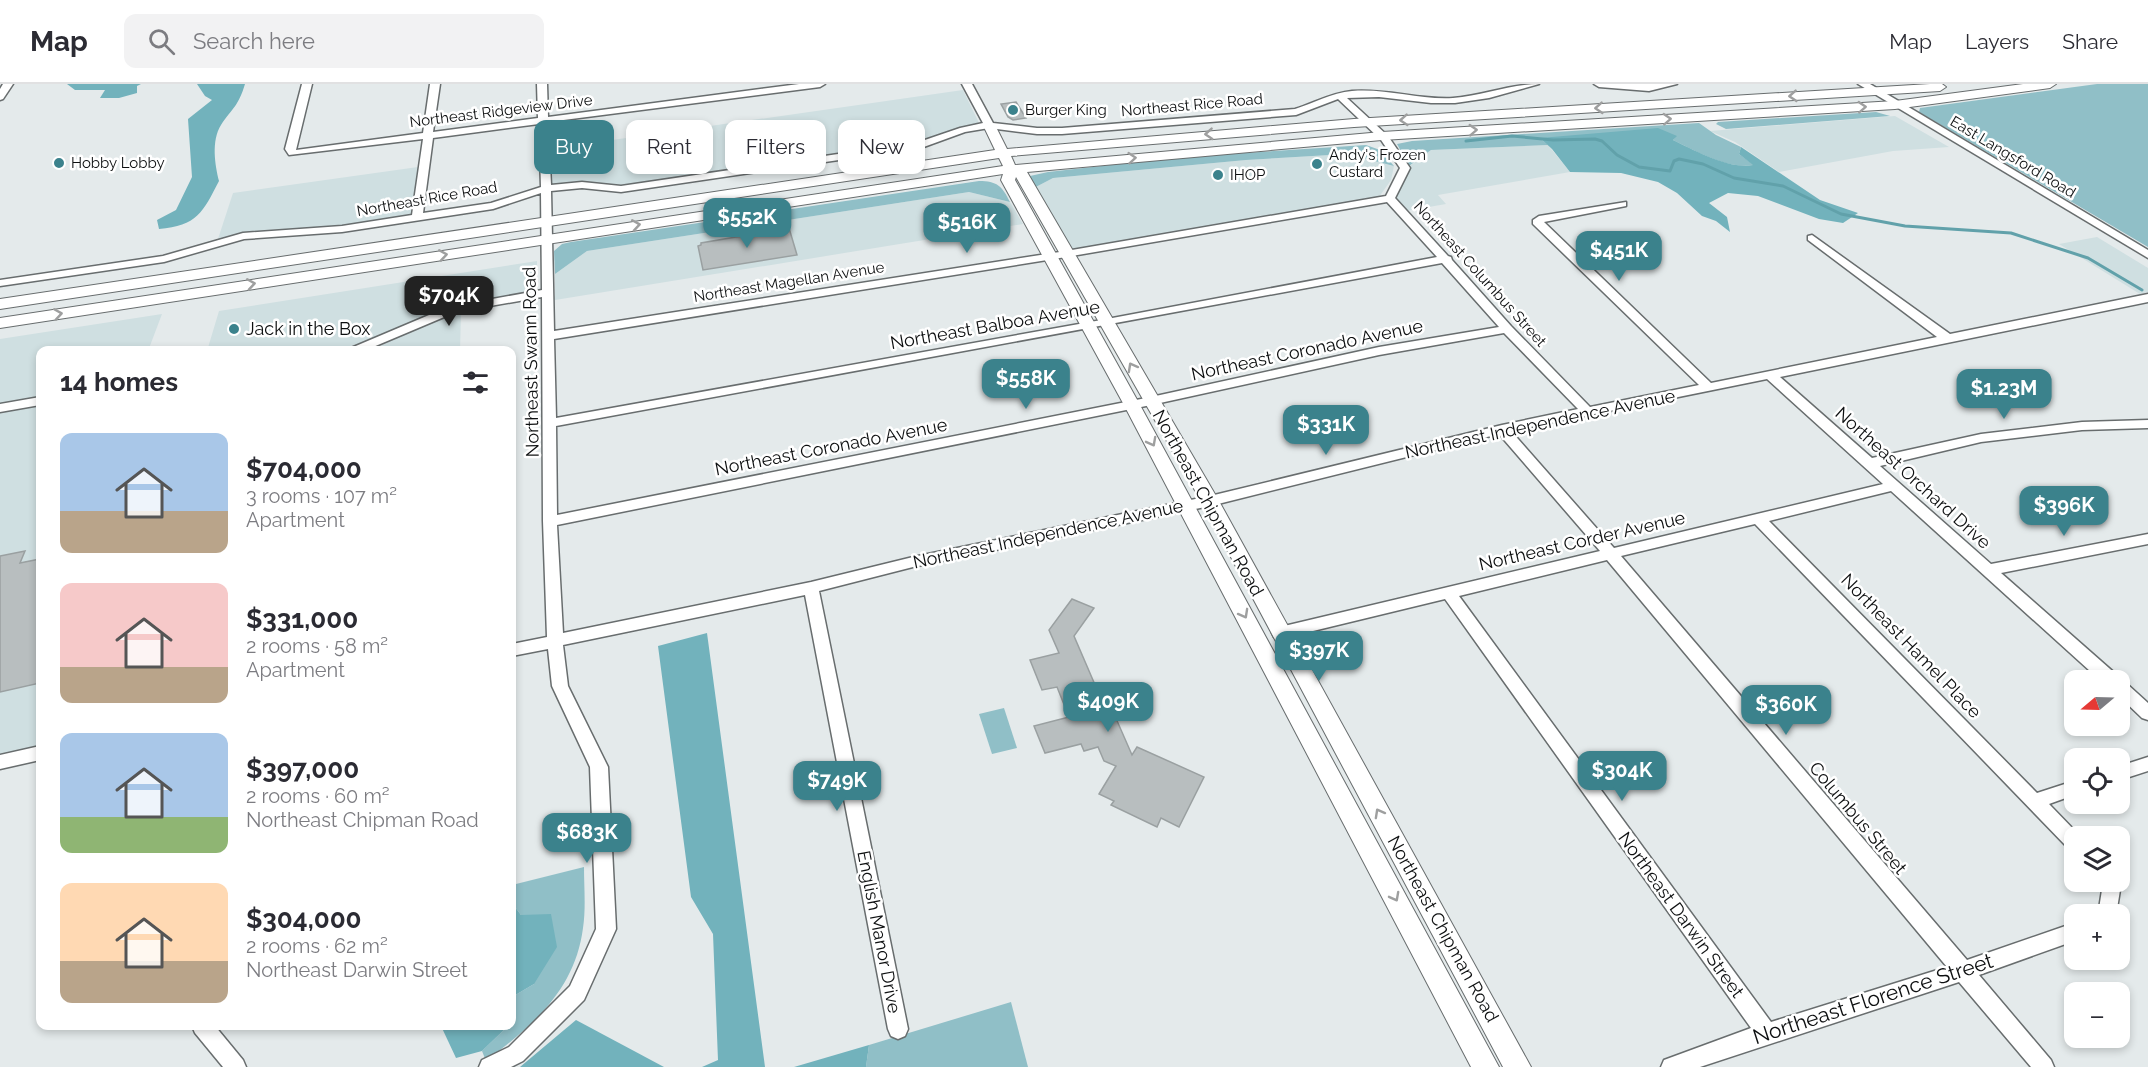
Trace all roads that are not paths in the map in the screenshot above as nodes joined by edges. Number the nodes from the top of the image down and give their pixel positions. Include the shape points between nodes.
1 (8, 84) edge
2 (307, 84) edge
3 (435, 84) edge
4 (542, 84) edge
5 (820, 84) edge
6 (967, 84) edge
7 (1534, 84) edge
8 (1599, 84) edge
9 (1672, 84) edge
10 (1979, 84) edge
11 (2050, 84) edge
12 (1963, 85) edge
13 (1868, 87) edge
14 (1844, 88) edge
15 (1340, 96) junction
16 (0, 97) edge
17 (1895, 105) junction
18 (544, 120) joint
19 (534, 121) edge
20 (1369, 122) junction
21 (989, 125) junction
22 (429, 135) junction
23 (1382, 136) junction
24 (1007, 161) junction
25 (545, 174) edge
26 (545, 189) junction
27 (1390, 198) junction
28 (1622, 204) dead end
29 (547, 215) junction
30 (417, 216) junction
31 (1812, 238) dead end
32 (547, 239) junction
33 (1058, 255) junction
34 (2148, 255) edge
35 (1447, 259) junction
36 (0, 283) edge
37 (548, 292) junction
38 (2148, 298) edge
39 (0, 304) edge
40 (0, 322) edge
41 (1098, 325) junction
42 (1507, 329) junction
43 (548, 336) junction
44 (1948, 339) junction
45 (366, 346) edge
46 (1770, 375) junction
47 (1709, 387) junction
48 (36, 402) edge
49 (1142, 403) junction
50 (0, 408) edge
51 (1588, 412) junction
52 (550, 423) junction
53 (2148, 424) edge
54 (1502, 429) junction
55 (1867, 464) junction
56 (1893, 486) junction
57 (1210, 501) junction
58 (1185, 506) junction
59 (1759, 519) junction
60 (550, 521) junction
61 (2148, 539) edge
62 (1611, 554) junction
63 (1988, 570) junction
64 (812, 588) junction
65 (1448, 592) junction
66 (1280, 633) junction
67 (555, 640) junction
68 (1258, 640) junction
69 (516, 649) edge
70 (2100, 670) edge
71 (2141, 698) edge
72 (2148, 713) edge
73 (36, 754) edge
74 (0, 762) edge
75 (2148, 764) edge
76 (2130, 770) edge
77 (1358, 773) junction
78 (2064, 791) edge
79 (2035, 801) junction
80 (2064, 831) edge
81 (2064, 936) edge
82 (1962, 971) junction
83 (898, 1029) dead end
84 (205, 1030) edge
85 (1767, 1033) junction
86 (236, 1067) edge
87 (489, 1067) edge
88 (1486, 1067) edge
89 (1518, 1067) edge
90 (1671, 1067) edge
91 (2044, 1067) edge

1 - 16 street
2 - 22 street, Northeast Ridgeview Drive via 290,149 293,153
3 - 22 street
4 - 18 street, Northeast Swann Road
5 - 18 street, Northeast Ridgeview Drive
6 - 21 street, Northeast Chipman Road
7 - 15 street, Northeast Rice Road via 1471,99 1444,101 1400,91
8 - 9 street via 1649,88
10 - 12 main road
11 - 17 main road
12 - 13 main road
12 - 17 main road via 1899,96
13 - 14 main road
13 - 17 street, East Langsford Road
14 -> 20 main road
15 - 20 street, Northeast Columbus Street
15 - 21 street, Northeast Rice Road via 1281,114 1062,131
23 -> 17 main road
17 - 34 street, East Langsford Road
19 - 22 street, Northeast Ridgeview Drive
20 - 23 street, Northeast Columbus Street
20 -> 24 main road via 1150,138
21 - 24 main road, Northeast Chipman Road
21 - 26 street, Northeast Rice Road via 921,145 621,189 582,185
22 - 30 street
24 -> 23 main road
23 - 27 street, Northeast Columbus Street via 1405,168
24 - 29 main road via 580,216
32 -> 24 main road
24 - 33 main road, Northeast Chipman Road via 1008,180 1036,215
25 - 26 street, Northeast Swann Road
26 - 29 street, Northeast Swann Road
26 - 30 street, Northeast Rice Road via 493,206
27 - 33 street, Northeast Magellan Avenue
27 - 35 street, Northeast Columbus Street
28 - 47 street via 1537,222
29 - 32 street, Northeast Swann Road
29 - 39 main road via 521,225
30 - 36 street, Northeast Rice Road via 342,229 243,236 164,259
31 - 44 street
32 - 37 street, Northeast Swann Road
40 -> 32 main road
33 - 41 main road, Northeast Chipman Road
33 - 43 street, Northeast Magellan Avenue
35 - 41 street, Northeast Balboa Avenue
35 - 42 street, Northeast Columbus Street
37 - 43 street, Northeast Swann Road
37 - 45 street via 457,309
38 - 44 street, Northeast Independence Avenue
41 - 49 main road, Northeast Chipman Road
41 - 52 street, Northeast Balboa Avenue
42 - 49 street, Northeast Coronado Avenue via 1379,351
42 - 51 street, Northeast Columbus Street
43 - 52 street, Northeast Swann Road
44 - 46 street, Northeast Independence Avenue
46 - 47 street, Northeast Independence Avenue
46 - 55 street, Northeast Orchard Drive
47 - 51 street, Northeast Independence Avenue
48 - 50 street
49 - 57 main road, Northeast Chipman Road
49 -> 58 main road, Northeast Chipman Road
49 - 60 street, Northeast Coronado Avenue
51 - 54 street, Northeast Independence Avenue
52 - 60 street, Northeast Swann Road
53 - 55 street via 2082,426 1980,438
54 - 57 street, Northeast Independence Avenue
54 - 62 street, Columbus Street
55 - 56 street, Northeast Orchard Drive
56 - 59 street, Northeast Corder Avenue
56 - 63 street, Northeast Orchard Drive
57 - 58 street, Northeast Independence Avenue
57 - 66 main road, Northeast Chipman Road
58 - 64 street, Northeast Independence Avenue via 913,562
58 -> 68 main road, Northeast Chipman Road
59 - 62 street, Northeast Corder Avenue
59 - 79 street, Northeast Hamel Place
60 - 67 street, Northeast Swann Road
61 - 63 street
62 - 65 street, Northeast Corder Avenue
62 - 82 street, Columbus Street
63 - 70 street, Northeast Orchard Drive
64 - 67 street, Northeast Independence Avenue
64 - 83 street, English Manor Drive
65 - 66 street, Northeast Corder Avenue
65 - 85 street, Northeast Darwin Street
66 - 77 main road, Northeast Chipman Road
67 - 69 street, Northeast Independence Avenue
67 - 87 street, Northeast Swann Road via 560,686 599,767 606,929 577,993 516,1053
68 - 77 main road via 1270,640 1279,650 1334,746
68 -> 88 main road, Northeast Chipman Road
71 - 72 street
73 - 74 street
75 - 76 street
89 -> 77 main road, Northeast Chipman Road
78 - 79 street
79 - 80 street
81 - 82 street, Northeast Florence Street
82 - 85 street, Northeast Florence Street
82 - 91 street, Columbus Street
84 - 86 street
85 - 90 street, Northeast Florence Street

